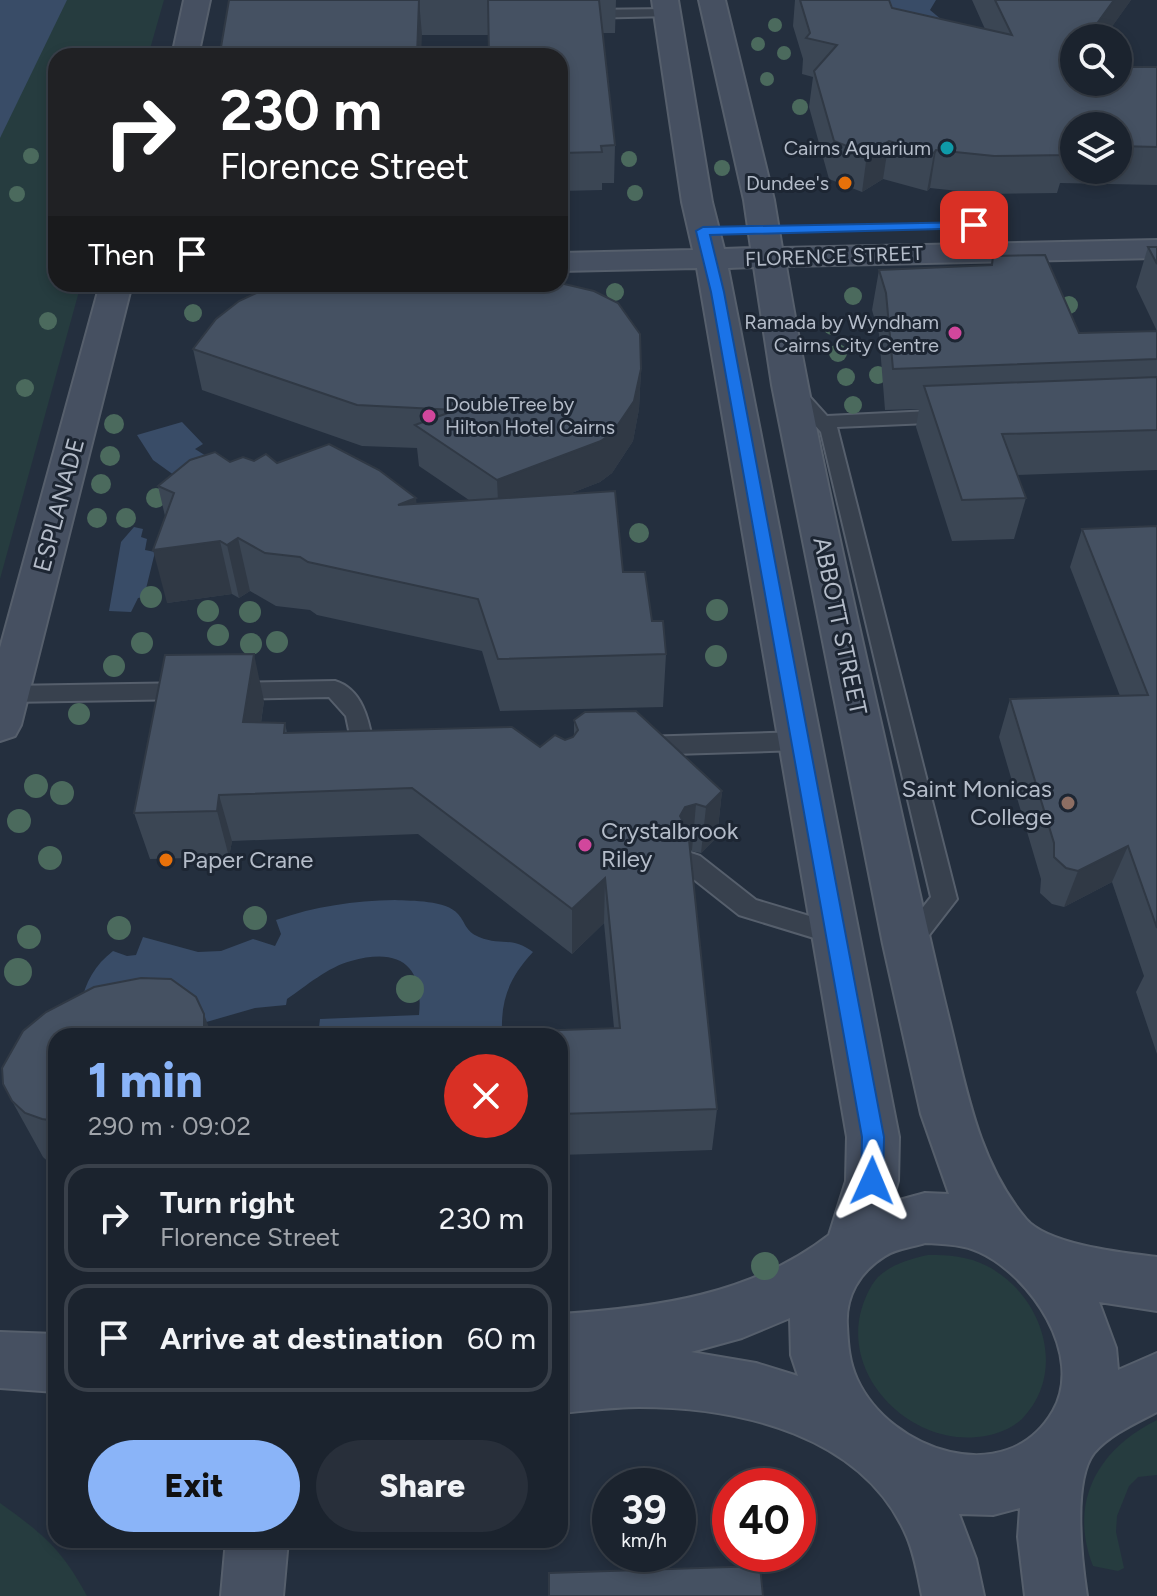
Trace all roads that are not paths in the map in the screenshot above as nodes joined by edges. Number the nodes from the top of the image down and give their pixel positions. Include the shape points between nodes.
1 (197, 0) edge
2 (712, 0) edge
3 (666, 7) edge
4 (573, 14) edge
5 (187, 48) edge
6 (713, 124) junction
7 (1157, 222) edge
8 (568, 235) edge
9 (766, 244) junction
10 (707, 245) junction
11 (1157, 249) edge
12 (568, 261) edge
13 (119, 292) edge
14 (789, 385) junction
15 (974, 416) edge
16 (822, 422) junction
17 (4, 710) edge
18 (800, 741) junction
19 (622, 746) edge
20 (393, 753) edge
21 (691, 863) edge
22 (837, 934) junction
23 (907, 944) junction
24 (1018, 1245) junction
25 (847, 1252) junction
26 (1157, 1284) edge
27 (568, 1341) edge
28 (0, 1360) edge
29 (48, 1363) edge
30 (1157, 1382) edge
31 (568, 1383) edge
32 (1070, 1439) junction
33 (879, 1451) junction
34 (256, 1548) edge
35 (252, 1596) edge
36 (953, 1596) edge
37 (1056, 1596) edge

1 - 5 street
2 - 6 street, ABBOTT STREET
3 - 4 lane
3 - 6 street, ABBOTT STREET
6 - 9 street, ABBOTT STREET
6 - 10 street, ABBOTT STREET
7 - 9 street, FLORENCE STREET
8 - 10 street, FLORENCE STREET
9 - 10 street, FLORENCE STREET
9 - 11 street, FLORENCE STREET
9 - 14 street, ABBOTT STREET
10 - 12 street, FLORENCE STREET
10 - 18 street, ABBOTT STREET
13 - 17 street, ESPLANADE
14 - 16 lane
14 - 23 street, ABBOTT STREET
15 - 16 lane
16 - 23 lane via 830,431 944,899
17 - 20 lane via 335,689 357,714 363,753
18 - 19 lane
18 - 22 street, ABBOTT STREET
21 - 22 lane via 748,908
22 - 25 street, ABBOTT STREET via 873,1137 872,1181
23 - 24 street, ABBOTT STREET via 962,1164 977,1194
24 - 25 street via 975,1224 925,1218 894,1223
24 - 26 street via 1093,1275
24 - 32 street via 1064,1291 1086,1337 1089,1396
25 - 27 street via 795,1290 733,1316 647,1335
25 - 33 street via 822,1291 817,1349 839,1409
28 - 29 street
30 - 32 street via 1107,1406
31 - 33 street via 643,1378 713,1385 809,1409
32 - 33 street via 1034,1471 996,1485 930,1479
32 - 37 street via 1049,1498 1047,1520
33 - 36 street via 919,1493 932,1518
34 - 35 street

